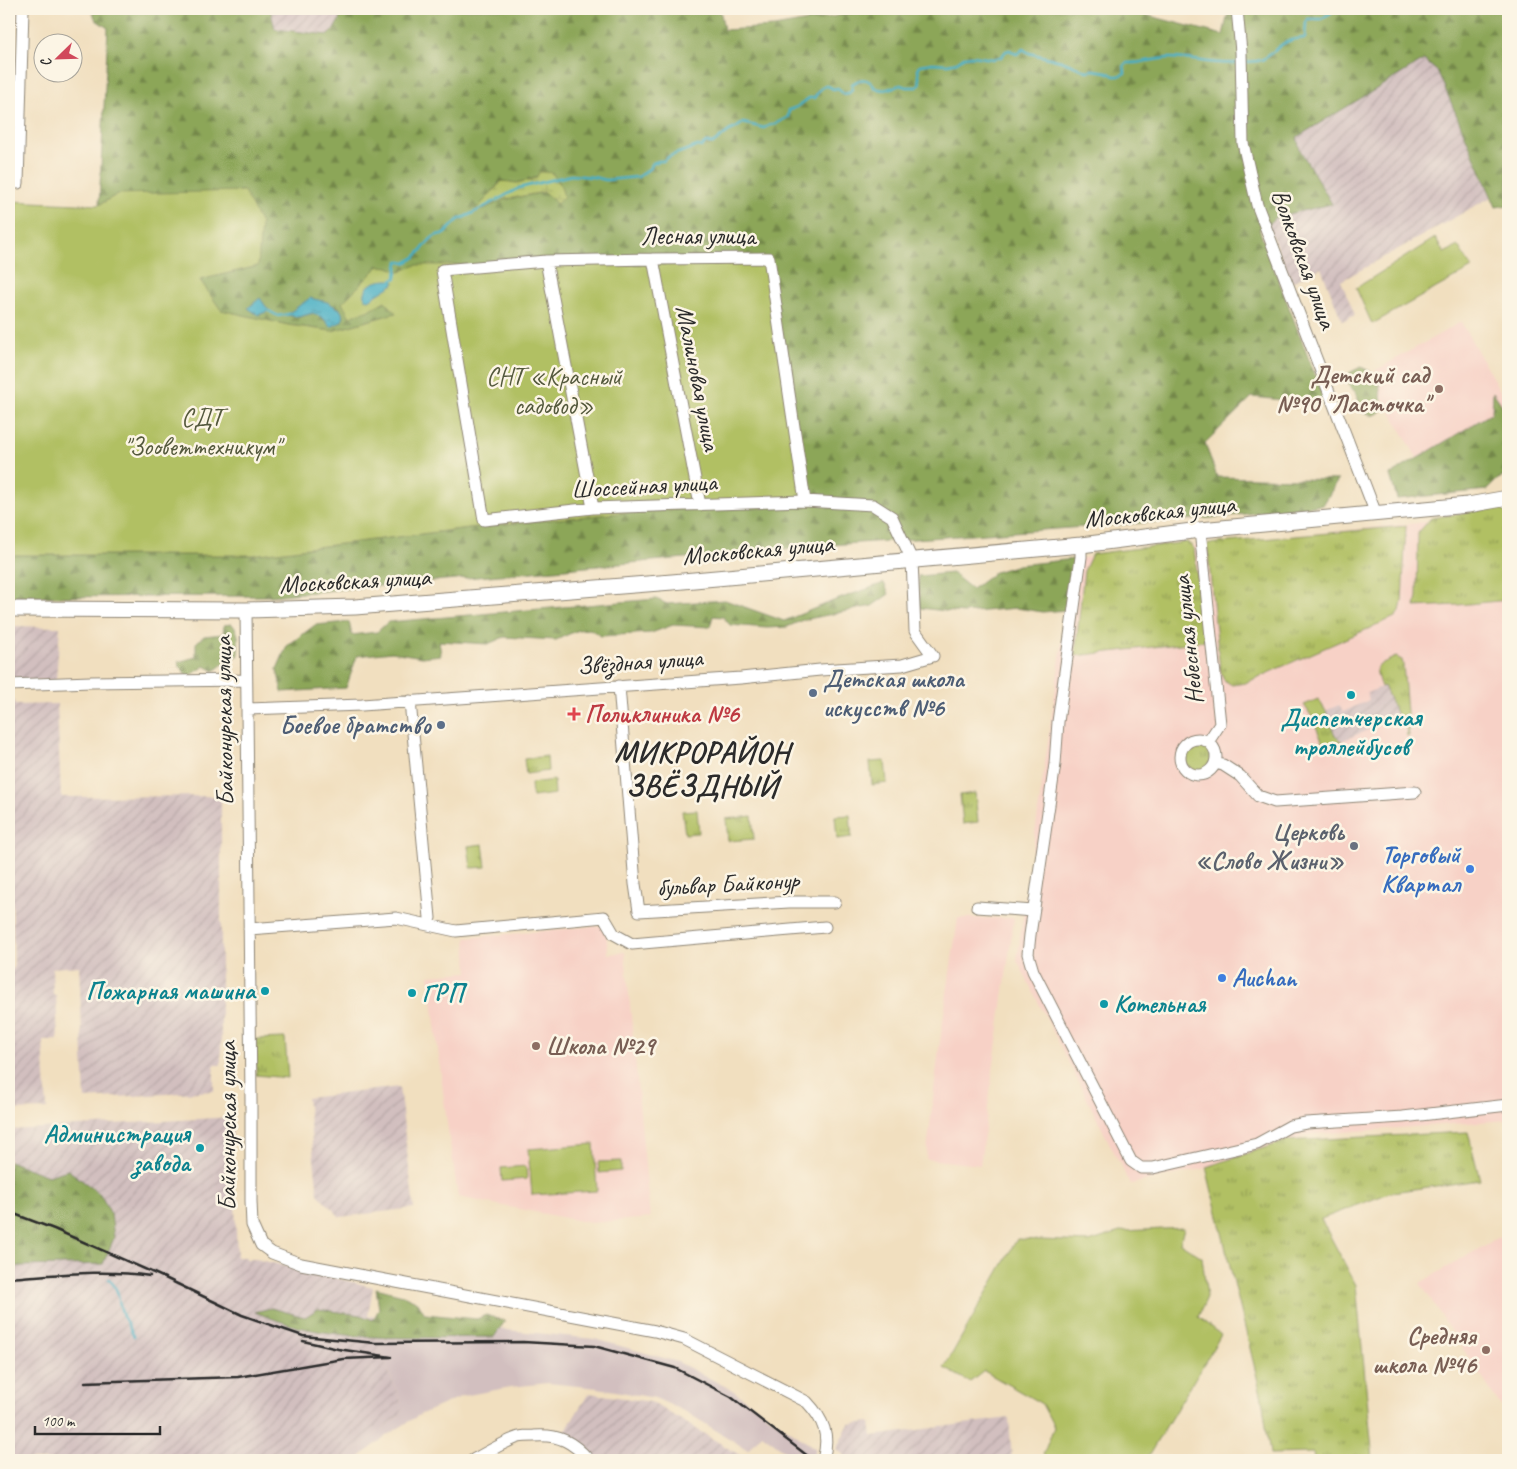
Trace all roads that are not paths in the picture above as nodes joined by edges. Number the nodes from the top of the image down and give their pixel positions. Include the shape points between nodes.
1 (23, 9) edge
2 (1237, 9) edge
3 (9, 182) edge
4 (653, 258) junction
5 (546, 261) junction
6 (1508, 498) edge
7 (805, 501) junction
8 (700, 505) junction
9 (593, 508) junction
10 (1376, 514) junction
11 (484, 520) joint
12 (1200, 530) junction
13 (1081, 545) junction
14 (912, 560) junction
15 (9, 609) edge
16 (246, 610) junction
17 (246, 680) junction
18 (9, 685) edge
19 (619, 686) junction
20 (410, 701) junction
21 (247, 709) junction
22 (1208, 742) junction
23 (1215, 763) junction
24 (1415, 792) dead end
25 (835, 902) dead end
26 (977, 907) dead end
27 (1033, 912) junction
28 (430, 918) dead end
29 (825, 927) dead end
30 (249, 929) junction
31 (1508, 1105) edge
32 (823, 1459) edge
33 (473, 1460) edge
34 (589, 1460) edge

1 - 3 street via 18,183
2 - 10 street, Волковская улица via 1243,143 1257,205
4 - 5 street, Лесная улица
4 - 7 street, Лесная улица via 769,258
4 - 8 street, Малиновая улица
5 - 9 street
5 - 11 street, Лесная улица via 442,270
6 - 10 main road, Московская улица
7 - 8 street, Шоссейная улица
7 - 14 street, Шоссейная улица via 873,505 892,517
8 - 9 street, Шоссейная улица
9 - 11 street, Шоссейная улица
10 - 12 main road, Московская улица
12 - 13 main road, Московская улица
12 - 22 street, Небесная улица via 1220,724
13 - 14 main road, Московская улица
13 - 27 street via 1055,764
14 - 16 main road, Московская улица via 355,607
14 - 19 street, Звёздная улица via 915,632 933,656 902,665
15 - 16 main road, Московская улица
16 - 17 street, Байконурская улица
17 - 18 street
17 - 21 street, Байконурская улица
19 - 20 street, Звёздная улица
19 - 25 street, бульвар Байконур via 640,911
20 - 21 street, Звёздная улица
20 - 28 street
21 - 30 street, Байконурская улица
22 - 23 street via 1216,754
22 - 23 street, Небесная улица via 1194,739 1186,744 1180,761 1184,770 1197,776 1206,774
23 - 24 street via 1240,776 1258,796 1275,802
26 - 27 street
27 - 31 street via 1028,954 1033,971 1131,1160 1141,1168 1258,1144 1290,1126 1306,1123 1403,1117
29 - 30 street via 632,944 614,934 604,918 456,931 396,918
30 - 32 street, Байконурская улица via 250,1201 252,1225 261,1245 272,1253 301,1264 684,1339 807,1402 824,1426
33 - 34 street via 520,1436 542,1435 558,1437 574,1445

